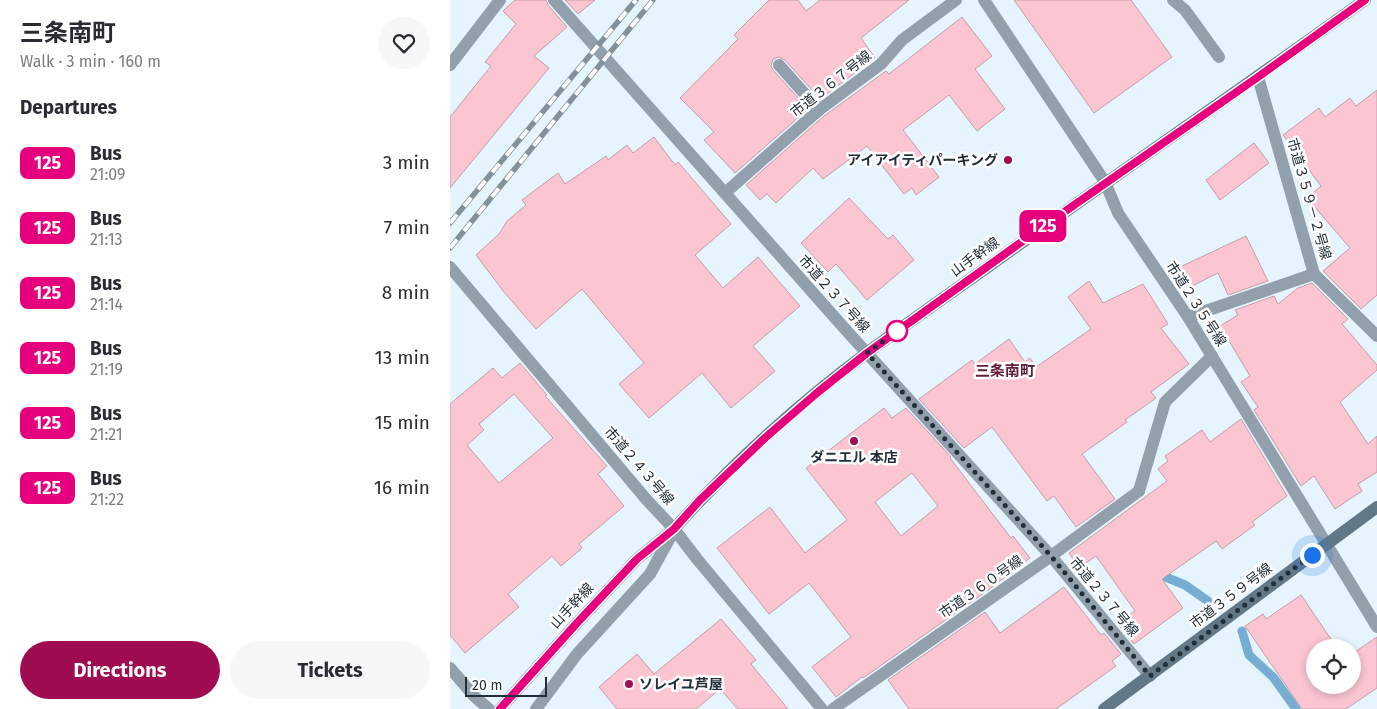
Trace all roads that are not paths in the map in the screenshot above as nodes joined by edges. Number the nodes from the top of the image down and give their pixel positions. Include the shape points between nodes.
1 (500, 0) edge
2 (554, 0) edge
3 (956, 0) edge
4 (984, 0) edge
5 (1173, 0) edge
6 (1365, 0) edge
7 (1219, 57) dead end
8 (450, 65) edge
9 (779, 65) dead end
10 (1258, 77) junction
11 (819, 110) junction
12 (1105, 182) junction
13 (725, 193) junction
14 (450, 267) edge
15 (1314, 274) junction
16 (1188, 317) junction
17 (1377, 336) edge
18 (867, 353) junction
19 (1212, 356) junction
20 (1377, 507) edge
21 (674, 529) junction
22 (1327, 544) junction
23 (1051, 556) junction
24 (1377, 628) edge
25 (450, 668) edge
26 (1150, 676) junction
27 (489, 709) edge
28 (500, 709) edge
29 (536, 709) edge
30 (822, 709) edge
31 (833, 709) edge
32 (1104, 709) edge

1 - 8 street
2 - 13 street, 市道２３７号線
3 - 11 street, 市道３６７号線 via 902,40 881,64
4 - 12 street, 市道２３５号線
5 - 7 street via 1185,10
6 - 10 street, 山手幹線
9 - 11 street
10 - 12 street, 山手幹線
10 - 15 street, 市道３５９－２号線
11 - 13 street, 市道３６７号線
12 - 16 street, 市道２３５号線 via 1118,213
12 - 18 street, 山手幹線
13 - 18 street, 市道２３７号線
14 - 21 street, 市道２４３号線
15 - 16 street
15 - 17 street, 市道３５９－２号線
16 - 19 street, 市道２３５号線
18 - 21 street, 山手幹線 via 766,437
18 - 23 street, 市道２３７号線
19 - 22 street, 市道２３５号線
19 - 23 street, 市道３６０号線 via 1165,402 1139,490
20 - 22 street, 市道３５９号線
21 - 28 street, 山手幹線 via 637,559
21 - 29 street, 山手幹線 via 650,574 576,654
21 - 30 street, 市道２４３号線
22 - 24 street, 市道２３５号線
22 - 26 street, 市道３５９号線
23 - 26 street, 市道２３７号線
23 - 31 street, 市道３６０号線
25 - 27 street
26 - 32 street, 市道３５９号線

